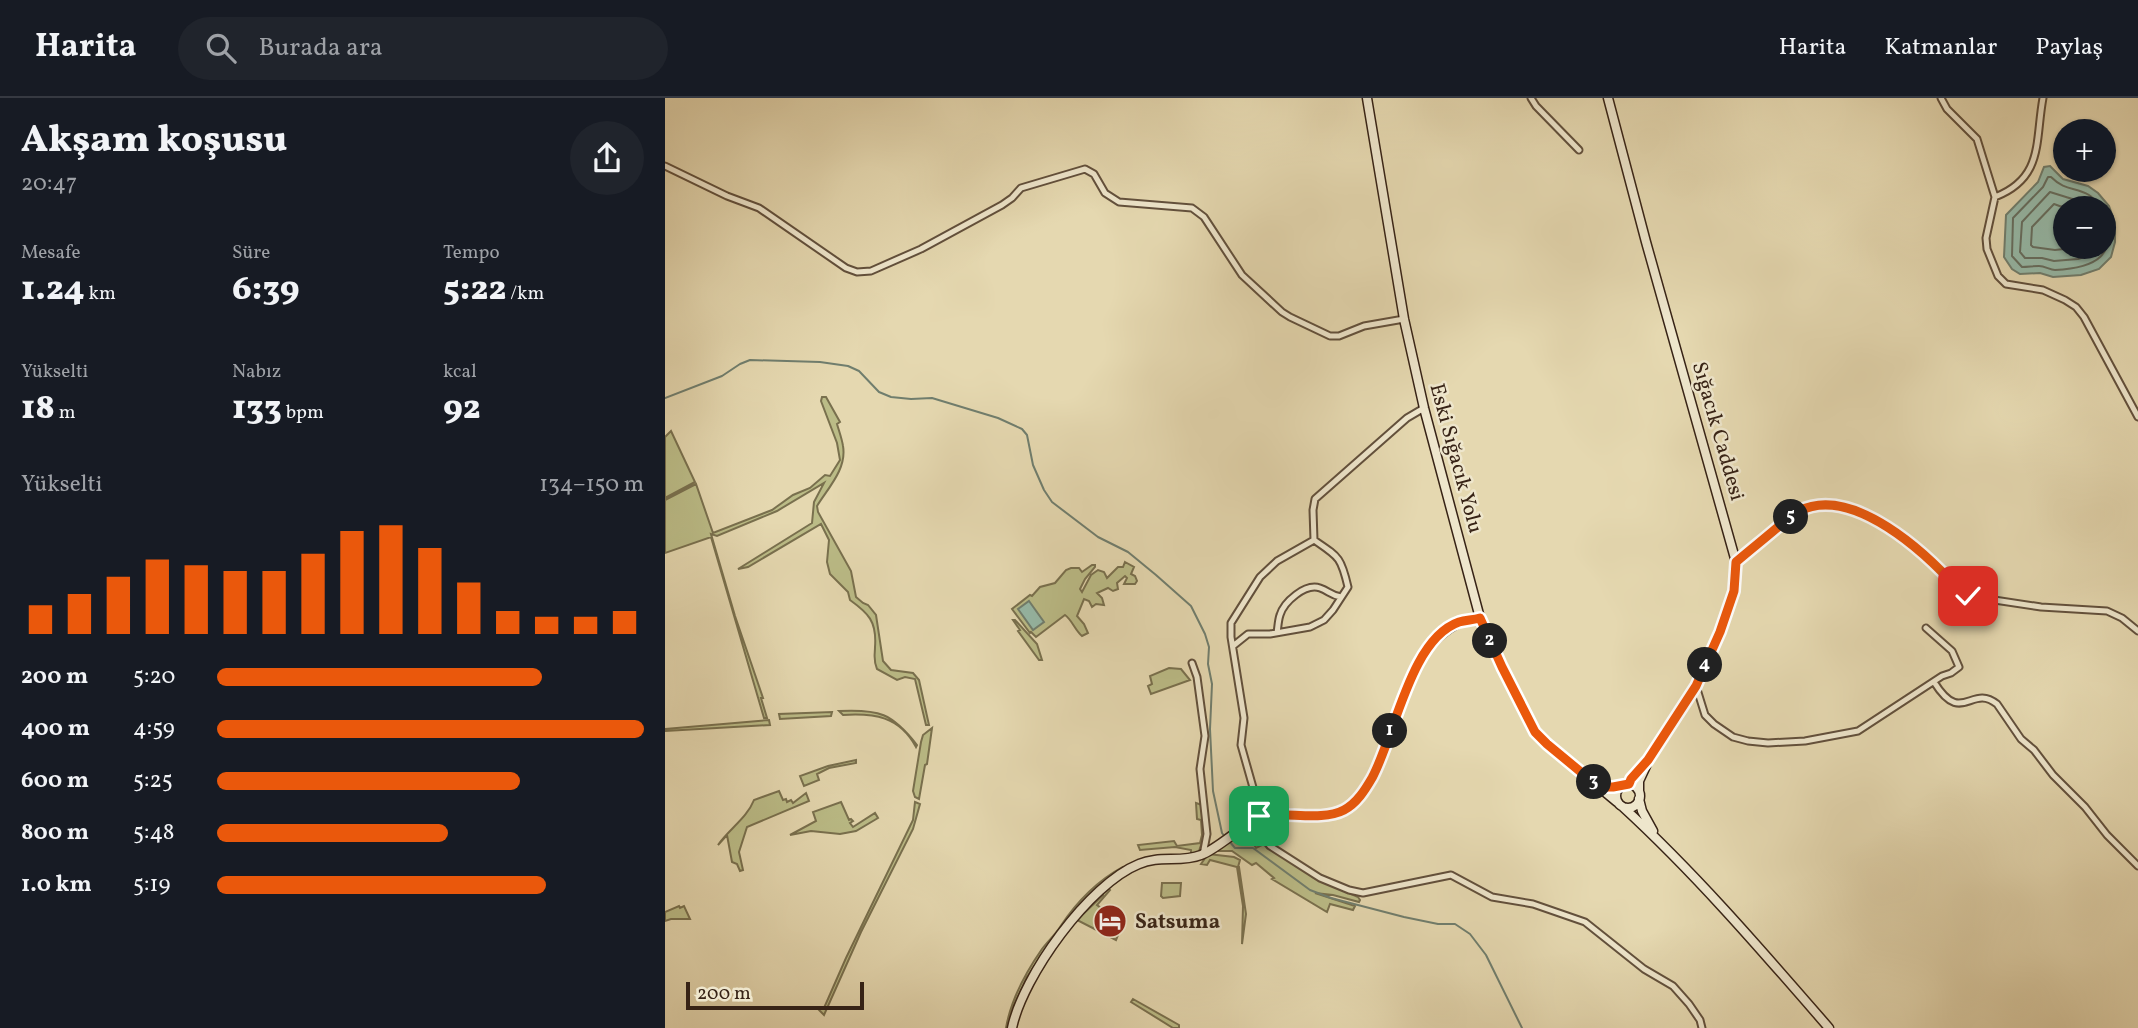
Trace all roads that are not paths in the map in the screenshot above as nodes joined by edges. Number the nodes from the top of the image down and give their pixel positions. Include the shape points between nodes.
1 (1367, 98) edge
2 (1531, 98) edge
3 (1608, 98) edge
4 (1941, 98) edge
5 (2043, 98) edge
6 (1579, 150) dead end
7 (665, 166) edge
8 (1995, 197) junction
9 (1404, 319) junction
10 (1424, 408) junction
11 (2138, 417) edge
12 (1314, 540) junction
13 (1736, 562) junction
14 (1341, 597) junction
15 (1480, 618) junction
16 (1926, 628) dead end
17 (2138, 631) edge
18 (1277, 633) junction
19 (1233, 646) junction
20 (1192, 663) dead end
21 (1934, 682) junction
22 (1696, 686) junction
23 (1648, 760) junction
24 (1625, 785) junction
25 (1599, 787) junction
26 (1639, 795) junction
27 (1620, 805) junction
28 (1263, 815) junction
29 (1246, 825) junction
30 (1665, 847) junction
31 (1203, 855) junction
32 (2138, 866) edge
33 (1012, 1028) edge
34 (1702, 1028) edge
35 (1829, 1028) edge

1 - 9 main road, Eski Sığacık Yolu
2 - 6 street
3 - 13 main road, Sığacık Caddesi
4 - 8 street via 1977,139
5 - 8 street via 2032,167 2008,192
7 - 9 street via 758,208 846,268 864,272 921,249 1002,205 1021,188 1085,169 1119,202 1192,208 1204,217 1242,275 1282,312 1330,336
8 - 11 street via 1986,238 1998,276 2006,284 2043,290 2076,307
9 - 10 main road, Eski Sığacık Yolu
10 - 12 street via 1406,418 1315,499
10 - 15 main road, Eski Sığacık Yolu
12 - 14 street via 1342,564 1348,587
12 - 19 street via 1277,561 1260,577 1231,623
13 - 17 street via 1798,511 1813,506 1847,508 1911,543 1968,596 2107,611
13 - 22 main road, Sığacık Caddesi via 1734,591
14 - 18 street via 1324,620
14 - 18 street via 1318,587 1292,597 1280,615
15 - 25 main road, Eski Sığacık Yolu via 1535,732
15 - 28 main road via 1457,623 1437,637 1421,657 1377,767 1356,802 1329,816
16 - 21 street via 1959,663 1957,670
18 - 19 street via 1248,634
19 - 28 street via 1244,718 1241,745
20 - 31 street via 1205,736 1200,769 1207,834
21 - 22 street via 1858,731 1767,743 1733,737 1714,724 1705,715
21 - 32 street via 1955,704 1978,698 1997,704 2021,739
22 - 23 main road, Sığacık Caddesi
23 - 24 main road
23 - 26 main road
24 - 25 main road
24 - 26 main road
24 - 27 main road via 1616,791
25 - 27 main road, Eski Sığacık Yolu
26 - 27 main road via 1635,806
26 - 30 main road via 1646,821
27 - 30 main road, Eski Sığacık Yolu
28 - 29 main road
29 - 31 main road
29 - 34 street via 1320,878 1349,890 1363,893 1451,875 1492,897 1533,904 1585,922 1673,986
30 - 35 main road
31 - 33 main road via 1138,864 1093,898 1035,971

